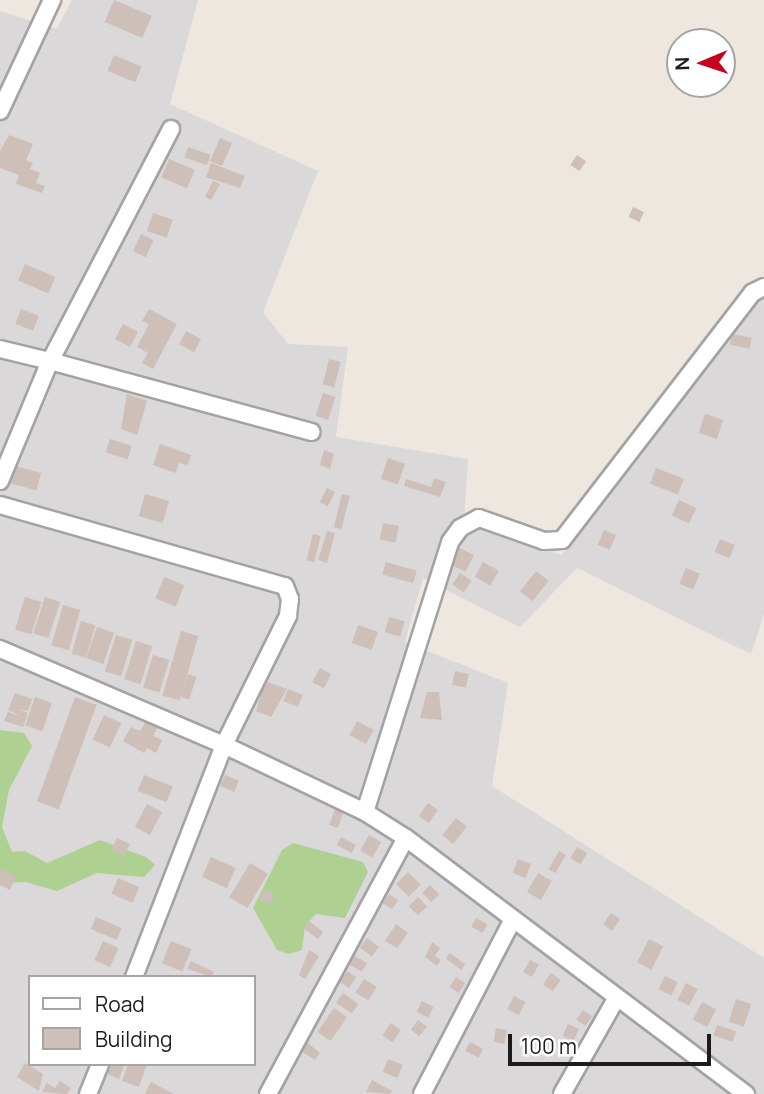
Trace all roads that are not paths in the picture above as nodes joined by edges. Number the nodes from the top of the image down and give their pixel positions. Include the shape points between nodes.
1 (52, 0) edge
2 (0, 111) edge
3 (171, 129) dead end
4 (764, 287) edge
5 (0, 349) edge
6 (50, 361) junction
7 (312, 432) dead end
8 (0, 481) edge
9 (0, 505) edge
10 (0, 649) edge
11 (224, 745) junction
12 (365, 812) junction
13 (406, 838) junction
14 (512, 920) junction
15 (135, 975) edge
16 (616, 999) junction
17 (99, 1066) edge
18 (88, 1094) edge
19 (268, 1094) edge
20 (422, 1094) edge
21 (562, 1094) edge
22 (746, 1094) edge

1 - 2 street
3 - 6 street
4 - 12 street via 752,293 562,540 544,541 479,518 460,528 450,542
5 - 6 street
6 - 7 street
6 - 8 street
9 - 11 street via 285,586 290,599 288,616
10 - 11 street
11 - 12 street
11 - 15 street
12 - 13 street
13 - 14 street
13 - 19 street
14 - 16 street
14 - 20 street
16 - 21 street
16 - 22 street
17 - 18 street

